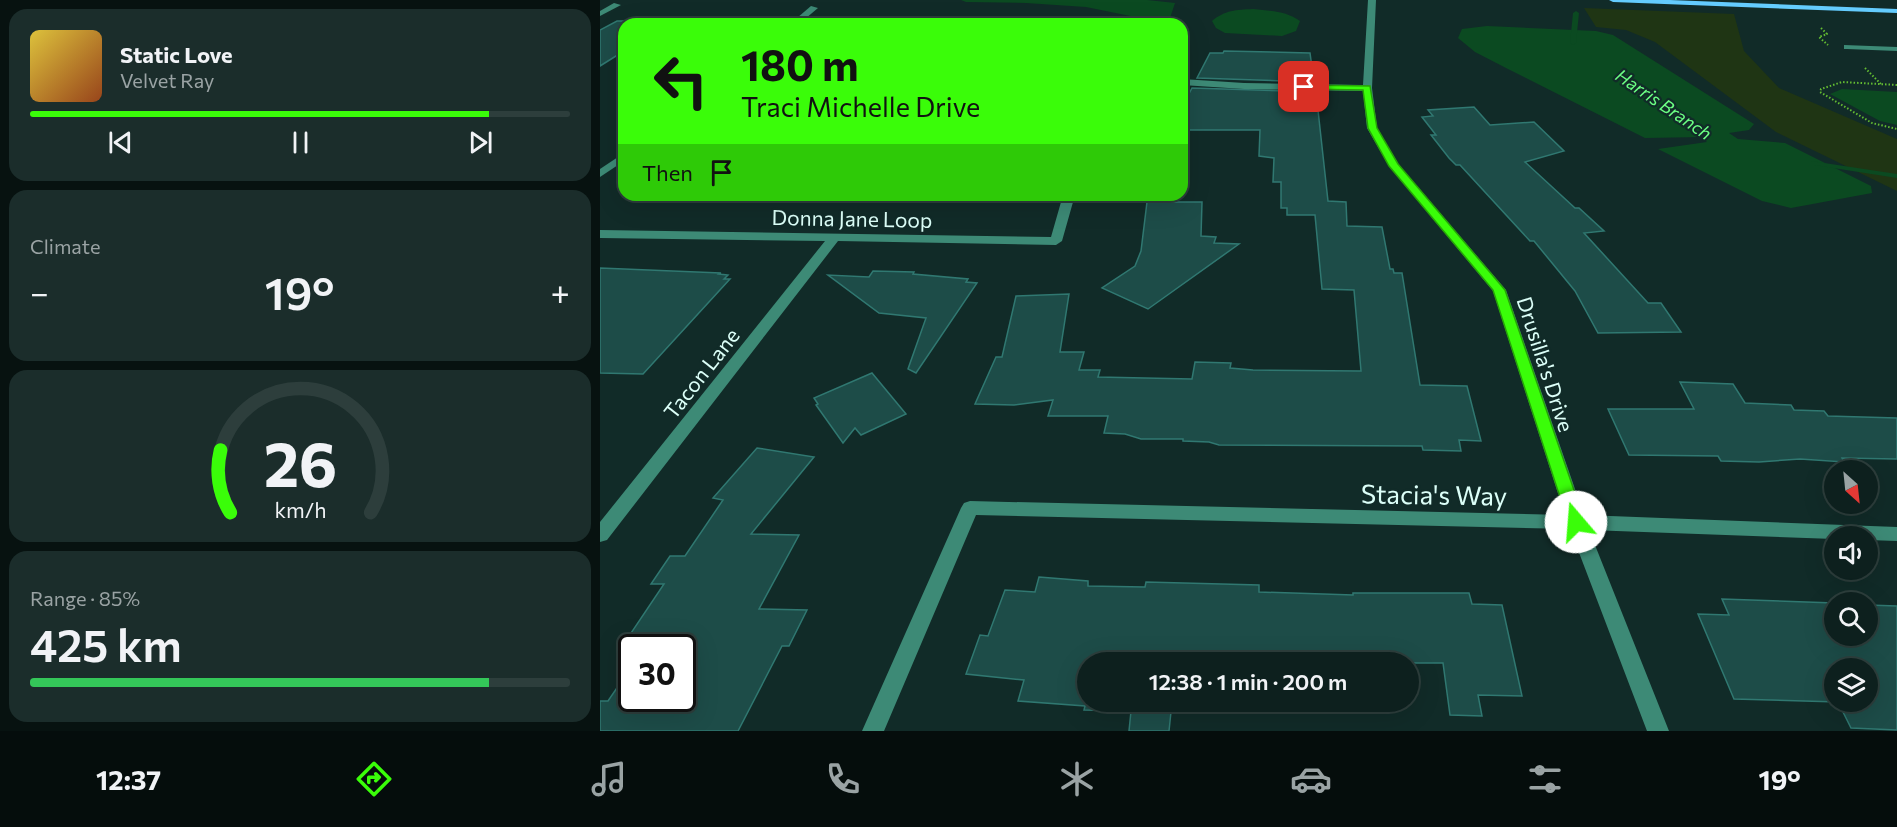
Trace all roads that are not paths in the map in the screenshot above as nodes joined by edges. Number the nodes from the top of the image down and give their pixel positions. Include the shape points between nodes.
1 (1372, 0) edge
2 (1613, 0) edge
3 (600, 5) edge
4 (814, 8) dead end
5 (1897, 11) edge
6 (600, 14) edge
7 (802, 18) edge
8 (1846, 47) dead end
9 (1897, 49) edge
10 (1188, 82) edge
11 (1367, 88) junction
12 (618, 160) edge
13 (600, 174) edge
14 (1067, 201) edge
15 (600, 234) edge
16 (835, 237) junction
17 (1576, 522) junction
18 (1897, 534) edge
19 (600, 535) edge
20 (873, 731) edge
21 (1658, 731) edge

1 - 11 street, Drusilla's Drive
2 - 5 main road
3 - 6 street via 616,5
4 - 7 street
8 - 9 street
10 - 11 street
11 - 17 street, Drusilla's Drive via 1372,128 1394,166 1499,290
12 - 13 street
14 - 16 street, Donna Jane Loop via 1056,241
15 - 16 street, Donna Jane Loop
16 - 19 street, Tacon Lane
17 - 18 street, Stacia's Way
17 - 20 street, Stacia's Way via 970,508
17 - 21 street, Drusilla's Drive

